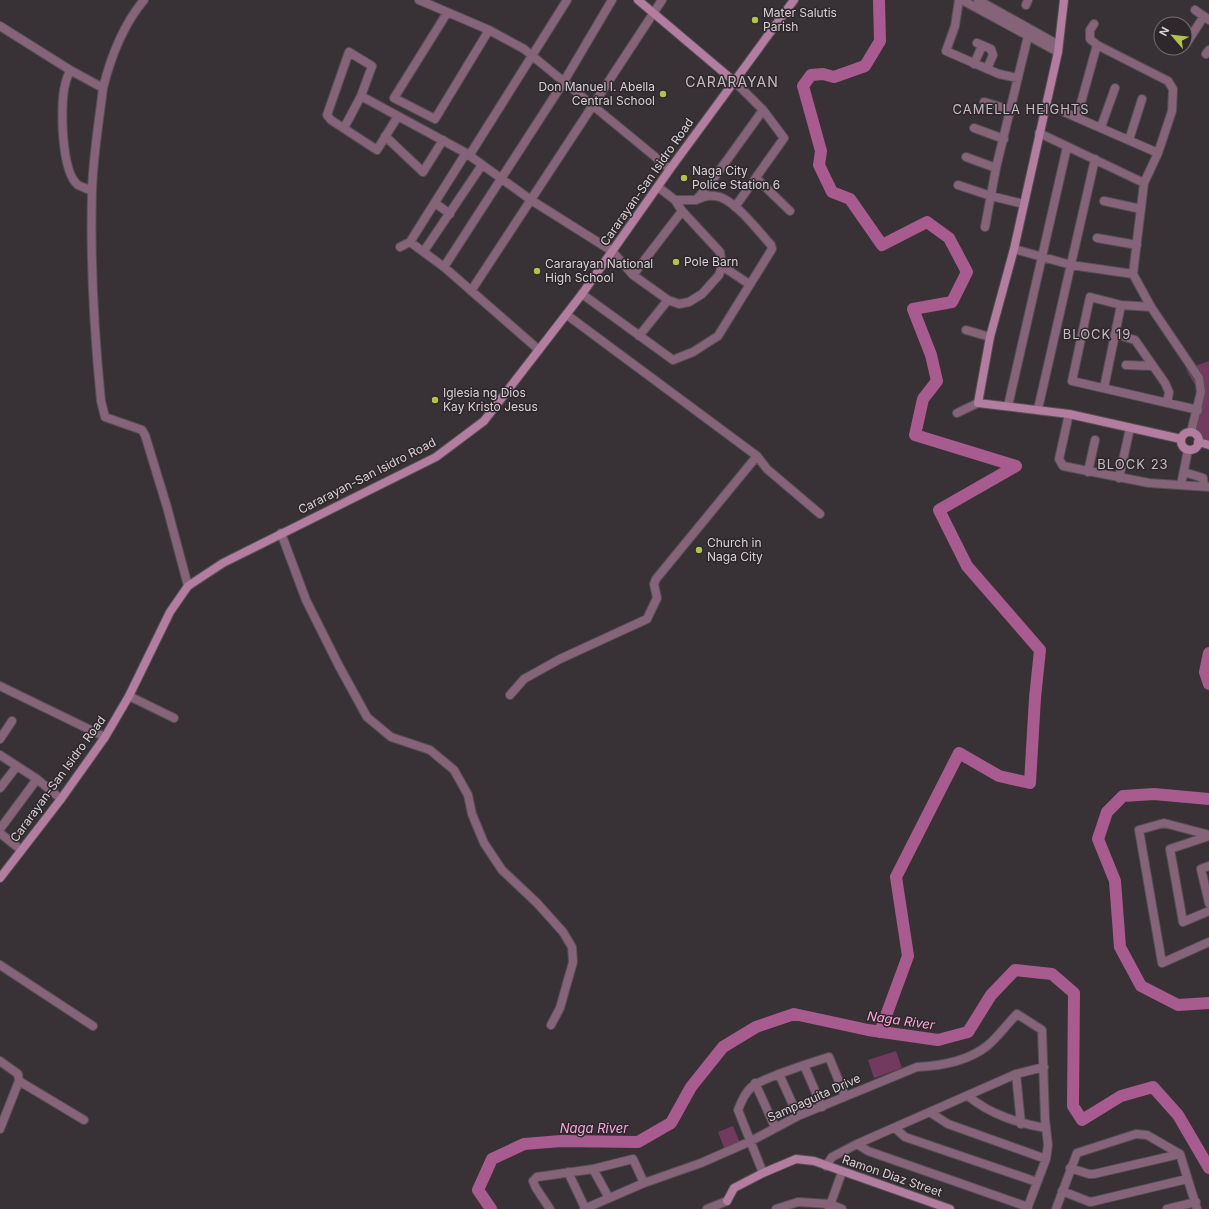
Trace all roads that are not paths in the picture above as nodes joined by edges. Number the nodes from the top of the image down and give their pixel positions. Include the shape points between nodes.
1 (144, 0) edge
2 (419, 0) edge
3 (567, 0) edge
4 (612, 0) edge
5 (638, 0) edge
6 (662, 0) edge
7 (794, 0) edge
8 (960, 0) edge
9 (978, 0) edge
10 (1064, 0) edge
11 (1195, 10) dead end
12 (654, 12) junction
13 (447, 13) junction
14 (1207, 18) edge
15 (1094, 24) dead end
16 (0, 26) edge
17 (489, 30) junction
18 (1030, 34) junction
19 (1193, 35) edge
20 (1097, 45) junction
21 (1057, 48) junction
22 (533, 57) junction
23 (974, 64) junction
24 (987, 69) junction
25 (70, 70) junction
26 (1018, 78) junction
27 (735, 82) junction
28 (563, 83) junction
29 (103, 88) junction
30 (1115, 88) dead end
31 (361, 96) junction
32 (1142, 99) dead end
33 (984, 102) dead end
34 (593, 106) junction
35 (763, 110) junction
36 (1011, 110) junction
37 (1064, 112) dead end
38 (398, 116) junction
39 (1077, 117) junction
40 (1101, 127) junction
41 (344, 128) junction
42 (974, 128) dead end
43 (1039, 133) junction
44 (385, 136) junction
45 (1004, 139) junction
46 (444, 140) junction
47 (1129, 140) junction
48 (1067, 147) junction
49 (1158, 153) junction
50 (467, 154) junction
51 (966, 157) dead end
52 (1095, 159) junction
53 (482, 165) junction
54 (996, 168) junction
55 (670, 169) junction
56 (500, 178) junction
57 (756, 178) junction
58 (1144, 183) junction
59 (958, 185) dead end
60 (658, 187) junction
61 (92, 191) junction
62 (991, 196) junction
63 (532, 200) junction
64 (675, 200) junction
65 (696, 200) junction
66 (1104, 201) dead end
67 (435, 203) junction
68 (1024, 204) junction
69 (735, 207) junction
70 (1141, 209) junction
71 (790, 211) dead end
72 (682, 212) junction
73 (450, 214) junction
74 (985, 227) dead end
75 (1097, 238) dead end
76 (410, 242) junction
77 (1137, 245) junction
78 (400, 247) dead end
79 (1014, 249) junction
80 (424, 251) junction
81 (612, 251) junction
82 (1043, 256) junction
83 (1071, 265) junction
84 (722, 266) junction
85 (444, 267) junction
86 (1133, 274) junction
87 (633, 275) junction
88 (750, 284) junction
89 (471, 291) junction
90 (582, 294) junction
91 (668, 300) junction
92 (1121, 305) junction
93 (1151, 307) junction
94 (567, 315) junction
95 (966, 330) dead end
96 (1115, 334) junction
97 (639, 336) junction
98 (990, 337) junction
99 (539, 350) junction
100 (1126, 365) dead end
101 (1152, 366) junction
102 (1104, 388) junction
103 (978, 402) junction
104 (1167, 403) junction
105 (1008, 406) junction
106 (1038, 409) junction
107 (1198, 410) junction
108 (956, 413) dead end
109 (1069, 414) junction
110 (1130, 428) junction
111 (1191, 432) junction
112 (1181, 439) junction
113 (1095, 440) dead end
114 (1198, 442) junction
115 (1209, 445) edge
116 (1188, 450) junction
117 (757, 456) junction
118 (1088, 472) junction
119 (1184, 472) junction
120 (1119, 478) junction
121 (1181, 485) junction
122 (1206, 486) edge
123 (820, 514) dead end
124 (281, 533) junction
125 (188, 586) junction
126 (0, 686) edge
127 (510, 695) dead end
128 (129, 696) junction
129 (174, 718) dead end
130 (12, 721) dead end
131 (105, 737) junction
132 (0, 739) edge
133 (0, 756) edge
134 (16, 766) junction
135 (37, 778) junction
136 (0, 788) edge
137 (61, 799) junction
138 (0, 829) edge
139 (0, 833) edge
140 (1209, 836) edge
141 (21, 850) junction
142 (1209, 866) edge
143 (0, 878) edge
144 (1209, 904) edge
145 (1209, 911) edge
146 (1209, 942) edge
147 (0, 965) edge
148 (551, 1025) dead end
149 (93, 1026) dead end
150 (0, 1061) edge
151 (804, 1065) junction
152 (1044, 1067) junction
153 (779, 1074) junction
154 (1016, 1074) junction
155 (19, 1080) junction
156 (755, 1083) junction
157 (845, 1096) junction
158 (968, 1096) junction
159 (822, 1107) junction
160 (931, 1113) junction
161 (798, 1116) junction
162 (84, 1120) dead end
163 (1021, 1124) junction
164 (774, 1127) junction
165 (895, 1128) junction
166 (1046, 1128) junction
167 (0, 1129) edge
168 (751, 1141) junction
169 (857, 1144) junction
170 (1180, 1154) junction
171 (1046, 1159) junction
172 (826, 1166) junction
173 (1070, 1168) junction
174 (593, 1169) junction
175 (568, 1172) junction
176 (842, 1172) junction
177 (764, 1173) junction
178 (1187, 1179) junction
179 (1037, 1182) junction
180 (644, 1183) junction
181 (1062, 1191) junction
182 (609, 1198) junction
183 (726, 1205) edge
184 (1196, 1205) edge
185 (829, 1207) edge
186 (1027, 1208) edge
187 (550, 1209) edge
188 (584, 1209) edge
189 (707, 1209) edge
190 (776, 1209) edge
191 (842, 1209) edge
192 (950, 1209) edge
193 (1056, 1209) edge
194 (1167, 1209) edge

1 - 29 street via 127,25 108,67
2 - 13 street
3 - 22 street
4 - 28 street
5 - 12 main road
6 - 12 street
7 - 27 main road, Cararayan-San Isidro Road
8 - 18 street
8 - 23 street via 955,26 946,51
9 - 18 street
10 - 21 main road
11 - 14 street
12 - 27 main road
12 - 34 street
13 - 17 street
13 - 17 street via 394,98 435,119
14 - 19 street
15 - 20 street via 1090,30 1090,39
16 - 25 street
17 - 22 street via 524,49
18 - 21 street
18 - 26 street
20 - 39 street
20 - 49 street via 1168,81 1173,89 1172,111
21 - 43 main road
22 - 28 street
22 - 50 street
23 - 24 street
23 - 24 street via 979,44 991,49 993,55
24 - 26 street
25 - 29 street
25 - 61 street via 64,86 65,155 77,184
26 - 36 street
27 - 35 street
27 - 55 main road, Cararayan-San Isidro Road
28 - 34 street
28 - 56 street
29 - 61 street
30 - 40 street
31 - 38 street
31 - 41 street
31 - 41 street via 372,66 349,52 327,115
32 - 47 street
33 - 36 street
34 - 55 street
34 - 63 street
35 - 57 street via 784,138
35 - 65 street
36 - 45 street
37 - 39 street
38 - 44 street
38 - 46 street
39 - 40 street
40 - 47 street
41 - 44 street via 377,150
42 - 45 street
43 - 48 street
43 - 68 main road
44 - 46 street via 423,172
45 - 54 street
46 - 50 street
47 - 49 street
48 - 52 street
48 - 82 street
49 - 58 street
50 - 53 street
50 - 67 street
51 - 54 street
52 - 58 street
52 - 83 street
53 - 56 street
53 - 73 street
54 - 62 street
55 - 60 main road, Cararayan-San Isidro Road
56 - 63 street
56 - 85 street
57 - 69 street
57 - 71 street
58 - 70 street
59 - 62 street
60 - 64 street
60 - 81 main road, Cararayan-San Isidro Road
61 - 125 street via 91,289 102,409 105,417 142,430 145,435
62 - 68 street
62 - 74 street
63 - 81 street
63 - 89 street
64 - 65 street
64 - 72 street
65 - 69 street via 715,196 723,198
66 - 70 street
67 - 73 street
67 - 76 street
68 - 79 main road
69 - 88 street via 772,249
70 - 77 street
72 - 84 street via 720,252
72 - 87 street
73 - 80 street
75 - 77 street
76 - 78 street
76 - 80 street
77 - 86 street
79 - 82 street
79 - 98 main road
80 - 85 street
81 - 87 street
81 - 90 main road, Cararayan-San Isidro Road
82 - 83 street
82 - 105 street
83 - 86 street
83 - 106 street
84 - 88 street
84 - 91 street via 719,275 702,294 689,302 679,304
85 - 89 street
86 - 93 street
87 - 91 street
88 - 97 street via 718,336 693,352 673,360
89 - 99 street
90 - 94 main road, Cararayan-San Isidro Road
90 - 97 street
91 - 97 street
92 - 93 street
92 - 96 street
92 - 102 street via 1090,297 1072,381
93 - 107 street via 1199,378 1201,392
94 - 99 main road, Cararayan-San Isidro Road
94 - 117 street
95 - 98 street
96 - 101 street via 1134,340
96 - 102 street
98 - 103 main road
99 - 124 main road, Cararayan-San Isidro Road via 484,421 436,457
100 - 101 street
101 - 104 street via 1169,392
102 - 104 street
103 - 105 main road
103 - 108 street
104 - 107 street
105 - 106 main road
106 - 109 main road
107 - 111 street
109 - 110 main road
109 - 118 street via 1060,463
110 - 112 main road
110 - 120 street
111 - 112 main road via 1186,433
111 - 114 main road via 1196,435
112 - 116 main road via 1183,447
113 - 118 street
114 - 115 main road
114 - 116 main road via 1195,448
116 - 119 street
117 - 123 street via 767,469
117 - 127 street via 656,579 654,584 657,598 647,620 560,658 524,679
118 - 120 street
119 - 121 street
119 - 122 street via 1203,478
120 - 121 street
121 - 122 street
124 - 125 main road, Cararayan-San Isidro Road via 223,563
124 - 148 street via 306,600 338,666 367,717 391,737 430,750 454,770 468,795 472,814 484,843 502,870 537,903 563,932 572,947 573,962 560,1008
125 - 128 main road, Cararayan-San Isidro Road via 170,612
126 - 131 street
128 - 129 street
128 - 131 main road, Cararayan-San Isidro Road
130 - 132 street
131 - 137 main road, Cararayan-San Isidro Road
133 - 134 street
134 - 135 street
134 - 136 street
135 - 137 street
135 - 138 street
137 - 141 main road, Cararayan-San Isidro Road
139 - 141 street
140 - 145 street via 1170,849 1183,922
140 - 146 street via 1164,823 1139,830 1162,963
141 - 143 main road, Cararayan-San Isidro Road
142 - 144 street via 1201,869
147 - 149 street
150 - 155 street via 18,1074
151 - 153 street
151 - 157 street via 829,1057
151 - 159 street
152 - 154 street
152 - 157 street, Sampaguita Drive via 1042,1030 1017,1014 987,1046 968,1057 936,1066 917,1067
152 - 166 street
153 - 156 street
153 - 161 street
154 - 158 street
154 - 163 street
155 - 162 street
155 - 167 street
156 - 164 street
156 - 168 street via 744,1094 738,1110
157 - 159 street, Sampaguita Drive
158 - 160 street
158 - 163 street via 983,1108
159 - 161 street, Sampaguita Drive
160 - 165 street
160 - 171 street via 948,1124
161 - 164 street, Sampaguita Drive
163 - 166 street
164 - 168 street, Sampaguita Drive
165 - 169 street
165 - 179 street via 905,1137
166 - 171 street
168 - 177 street
168 - 180 street, Sampaguita Drive
169 - 172 street via 832,1157
169 - 186 street via 868,1151
170 - 173 street via 1094,1174
170 - 173 street via 1147,1135 1136,1134 1077,1153
170 - 178 street
171 - 179 street
172 - 176 main road, Ramon Diaz Street
172 - 177 main road, Ramon Diaz Street via 814,1161 796,1159
173 - 181 street
174 - 175 street
174 - 180 street via 633,1159
174 - 182 street
175 - 187 street via 537,1177 533,1180
175 - 188 street
176 - 185 street
176 - 192 main road, Ramon Diaz Street
177 - 183 main road, Ramon Diaz Street via 734,1188
178 - 181 street via 1090,1202
178 - 184 street
179 - 186 street
180 - 182 street, Sampaguita Drive
181 - 193 street
182 - 188 street, Sampaguita Drive
183 - 189 street
184 - 194 street
185 - 190 street via 798,1202
185 - 191 street

